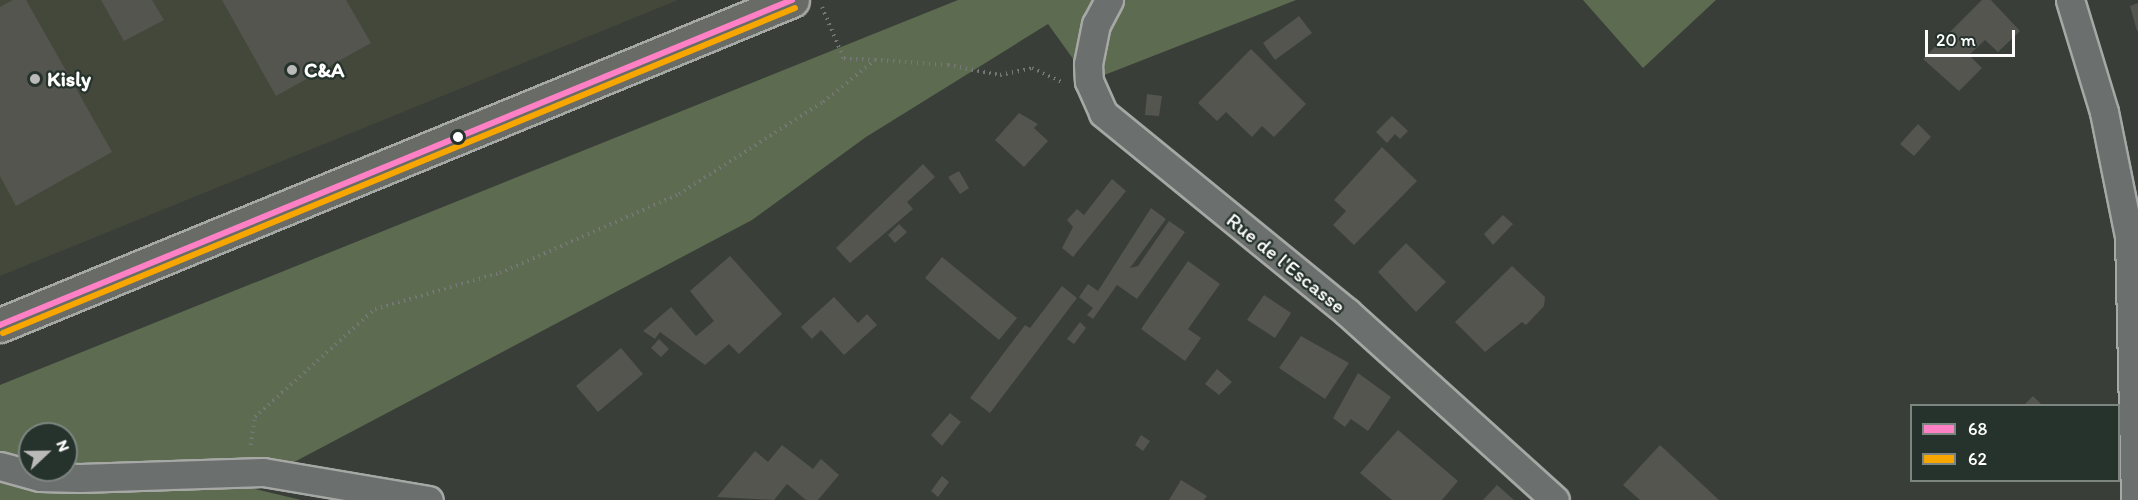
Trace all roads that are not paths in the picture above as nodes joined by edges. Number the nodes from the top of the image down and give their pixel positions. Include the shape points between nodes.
1 (1109, 0) edge
2 (2070, 0) edge
3 (780, 2) edge
4 (0, 325) edge
5 (0, 466) edge
6 (429, 500) edge
7 (1555, 500) edge
8 (2135, 500) edge

1 - 7 street, Rue de l'Escasse via 1090,43 1089,81 1096,99 1116,127 1347,312
2 - 8 street via 2104,112 2129,236
3 - 4 main road
5 - 6 street via 60,478 248,473

